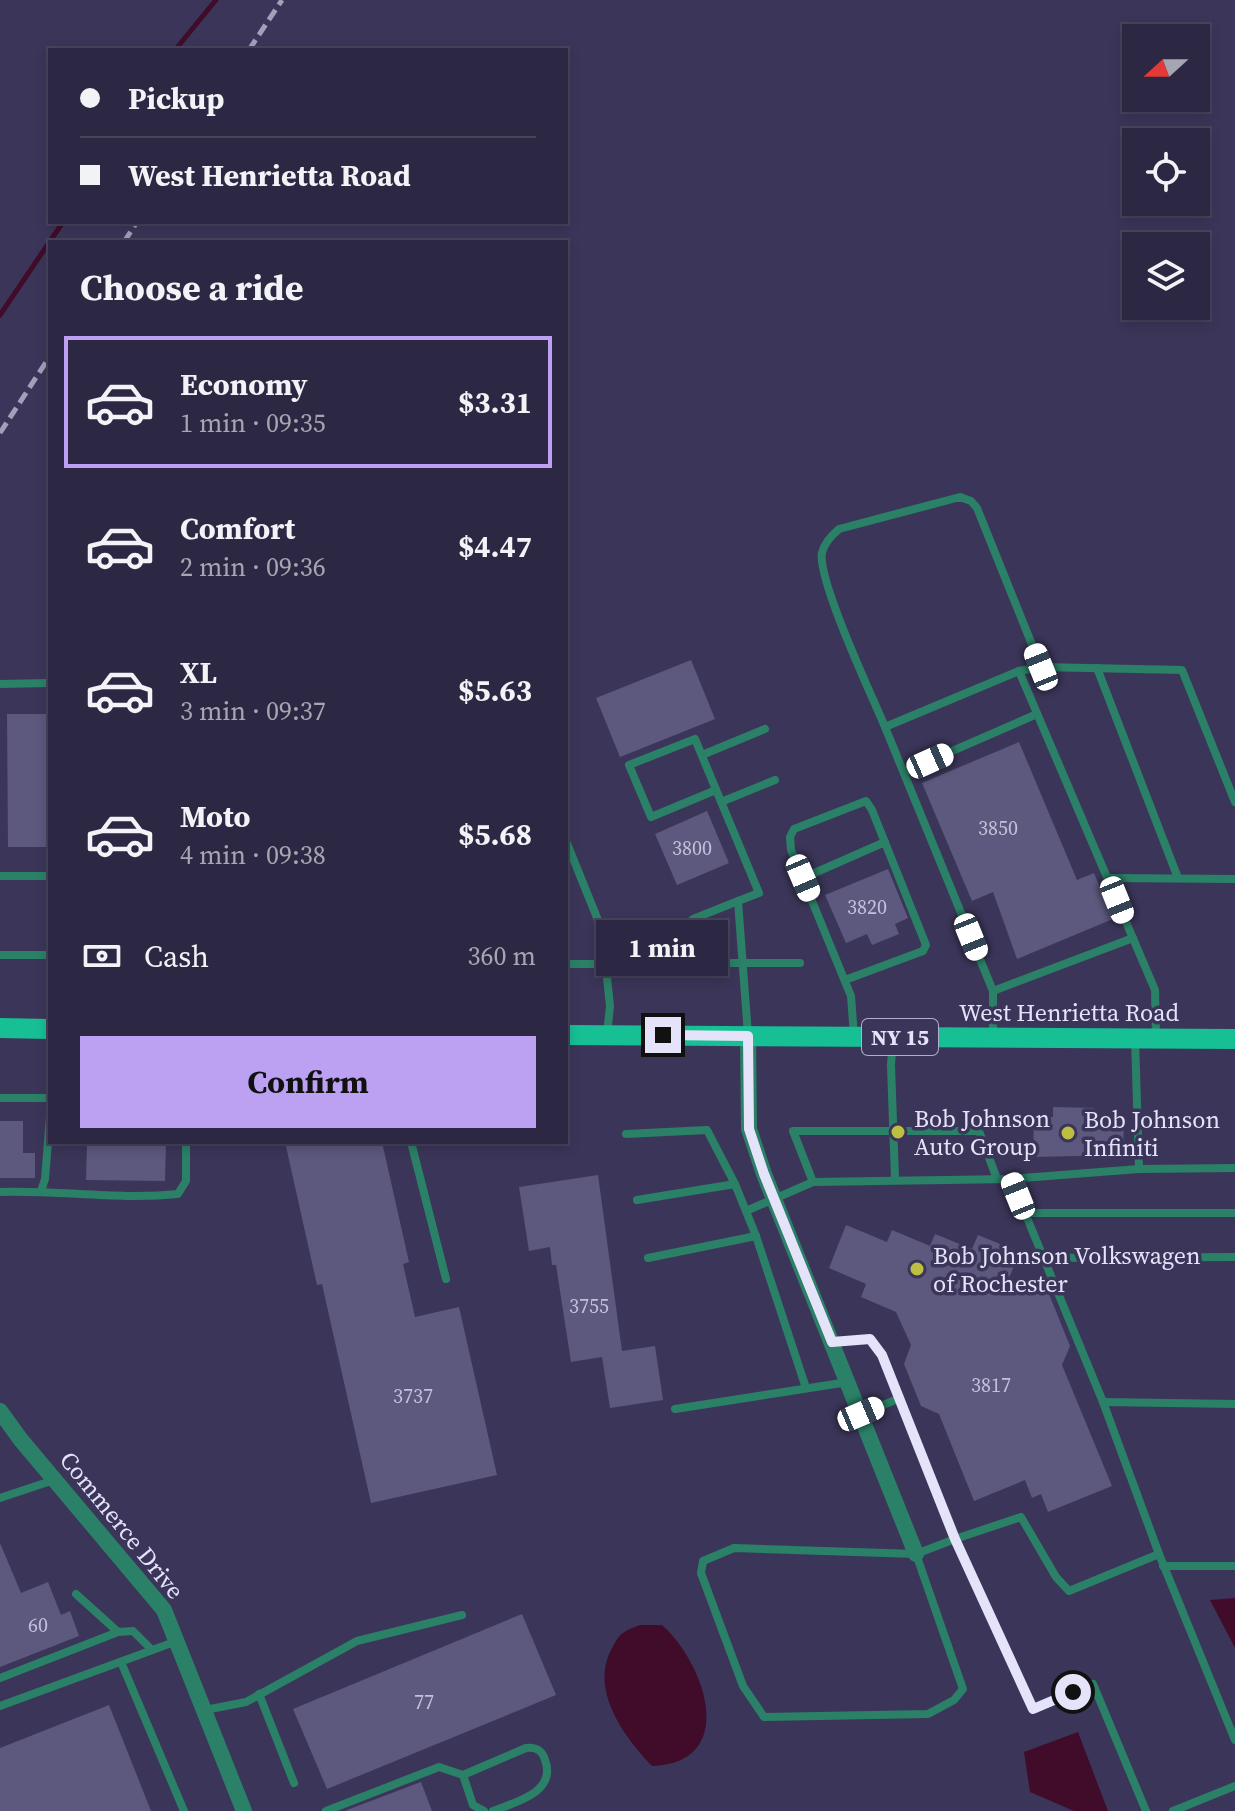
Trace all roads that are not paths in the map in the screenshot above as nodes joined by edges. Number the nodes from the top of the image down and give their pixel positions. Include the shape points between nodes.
1 (1041, 667) junction
2 (1097, 668) junction
3 (1019, 671) junction
4 (48, 683) edge
5 (0, 684) edge
6 (1037, 714) junction
7 (885, 727) junction
8 (765, 729) dead end
9 (702, 755) junction
10 (904, 772) junction
11 (775, 780) dead end
12 (716, 790) junction
13 (721, 802) junction
14 (1235, 802) edge
15 (885, 842) junction
16 (568, 846) edge
17 (0, 876) edge
18 (48, 876) edge
19 (803, 878) junction
20 (1108, 878) junction
21 (1178, 878) junction
22 (1235, 879) edge
23 (738, 901) junction
24 (693, 919) dead end
25 (1133, 938) junction
26 (0, 955) edge
27 (48, 955) edge
28 (699, 963) dead end
29 (743, 963) junction
30 (800, 963) dead end
31 (568, 964) edge
32 (606, 964) junction
33 (845, 980) junction
34 (993, 991) junction
35 (0, 1028) edge
36 (48, 1029) edge
37 (568, 1035) edge
38 (607, 1035) junction
39 (748, 1036) junction
40 (854, 1037) junction
41 (893, 1037) junction
42 (993, 1038) junction
43 (1146, 1038) junction
44 (1235, 1039) edge
45 (0, 1098) edge
46 (48, 1098) edge
47 (893, 1131) junction
48 (626, 1134) dead end
49 (48, 1141) edge
50 (186, 1144) edge
51 (412, 1144) edge
52 (1235, 1168) edge
53 (1139, 1169) junction
54 (895, 1179) junction
55 (997, 1179) junction
56 (1011, 1179) junction
57 (813, 1182) junction
58 (735, 1184) junction
59 (41, 1191) junction
60 (0, 1192) edge
61 (774, 1199) junction
62 (637, 1200) dead end
63 (746, 1211) junction
64 (1025, 1213) junction
65 (1235, 1213) edge
66 (756, 1236) junction
67 (1235, 1257) edge
68 (648, 1258) dead end
69 (1044, 1258) junction
70 (446, 1279) dead end
71 (832, 1342) junction
72 (848, 1382) junction
73 (806, 1388) junction
74 (900, 1398) junction
75 (1103, 1402) junction
76 (1235, 1404) edge
77 (675, 1409) dead end
78 (0, 1411) edge
79 (861, 1414) junction
80 (54, 1480) junction
81 (0, 1498) edge
82 (955, 1539) junction
83 (916, 1554) junction
84 (1159, 1554) junction
85 (1163, 1566) junction
86 (1235, 1566) edge
87 (76, 1594) dead end
88 (462, 1615) dead end
89 (118, 1632) junction
90 (177, 1641) junction
91 (152, 1650) junction
92 (121, 1662) junction
93 (0, 1678) edge
94 (259, 1694) junction
95 (0, 1706) edge
96 (205, 1710) junction
97 (1235, 1740) edge
98 (463, 1775) junction
99 (294, 1783) dead end
100 (1235, 1786) edge
101 (184, 1811) edge
102 (244, 1811) edge
103 (326, 1811) edge
104 (484, 1811) edge
105 (493, 1811) edge
106 (1146, 1811) edge
107 (1173, 1811) edge

1 - 2 lane
1 - 3 lane
1 - 7 lane via 971,501 960,497 839,529 822,552 825,581
2 - 14 lane via 1182,670
2 - 21 lane
3 - 6 lane
3 - 7 lane
4 - 5 lane
6 - 10 lane
6 - 20 lane
7 - 10 lane
8 - 9 lane
9 - 12 lane
9 - 12 lane via 695,739 629,765 651,817
10 - 34 lane
11 - 13 lane
12 - 13 lane
13 - 23 lane via 759,893
15 - 19 lane
15 - 19 lane via 866,801 794,829 791,850
15 - 33 lane via 926,945 923,951
16 - 32 lane via 602,930
17 - 18 lane
19 - 33 lane
20 - 21 lane
20 - 25 lane
21 - 22 lane
23 - 24 lane
23 - 29 lane
25 - 34 lane
25 - 43 lane via 1155,990
26 - 27 lane
28 - 29 lane
29 - 30 lane
29 - 39 lane
31 - 32 lane
32 - 38 lane
33 - 40 lane
34 - 42 lane
35 - 36 main road
37 - 38 main road, West Henrietta Road / NY 15
38 - 39 main road, West Henrietta Road / NY 15
39 - 40 main road, West Henrietta Road / NY 15
39 - 61 street via 749,1129
40 - 41 main road, West Henrietta Road / NY 15
41 - 42 main road, West Henrietta Road / NY 15
41 - 47 lane
42 - 43 main road, West Henrietta Road / NY 15
43 - 44 main road, West Henrietta Road / NY 15
43 - 53 lane
45 - 46 lane
47 - 54 lane
47 - 55 lane via 979,1131
47 - 57 lane via 793,1131
48 - 58 lane via 707,1130
49 - 59 lane
50 - 59 lane via 186,1181 178,1194
51 - 70 lane
52 - 53 lane
53 - 56 lane
54 - 55 lane
54 - 57 lane
55 - 56 lane
56 - 64 lane
57 - 61 lane
58 - 62 lane
58 - 63 lane
59 - 60 lane
61 - 63 lane
61 - 71 street
63 - 66 lane
64 - 65 lane
64 - 69 lane
66 - 68 lane
66 - 73 lane
67 - 69 lane
69 - 75 lane
71 - 72 street
71 - 74 lane via 870,1339
72 - 73 lane
72 - 79 street
73 - 77 lane
74 - 79 lane
74 - 82 lane
75 - 76 lane
75 - 84 lane
78 - 80 street, Commerce Drive
79 - 83 street
80 - 81 lane
80 - 90 street, Commerce Drive via 164,1610
82 - 83 lane
82 - 84 lane via 1021,1517 1069,1591
82 - 106 lane via 1033,1709 1093,1684
83 - 83 lane via 963,1689 954,1700 928,1714 764,1717 743,1686 701,1573 703,1561 734,1548
84 - 85 lane
85 - 86 lane
85 - 97 lane
87 - 89 lane
88 - 94 lane via 357,1641
89 - 91 lane via 133,1631
89 - 93 lane
90 - 91 lane
90 - 96 street, Commerce Drive
91 - 92 lane
92 - 95 lane
92 - 101 lane
94 - 96 lane
94 - 99 lane
96 - 102 street, Commerce Drive
98 - 103 lane via 439,1767
98 - 104 lane via 473,1805
98 - 105 lane via 526,1748 543,1752 549,1770 539,1791
100 - 107 lane

